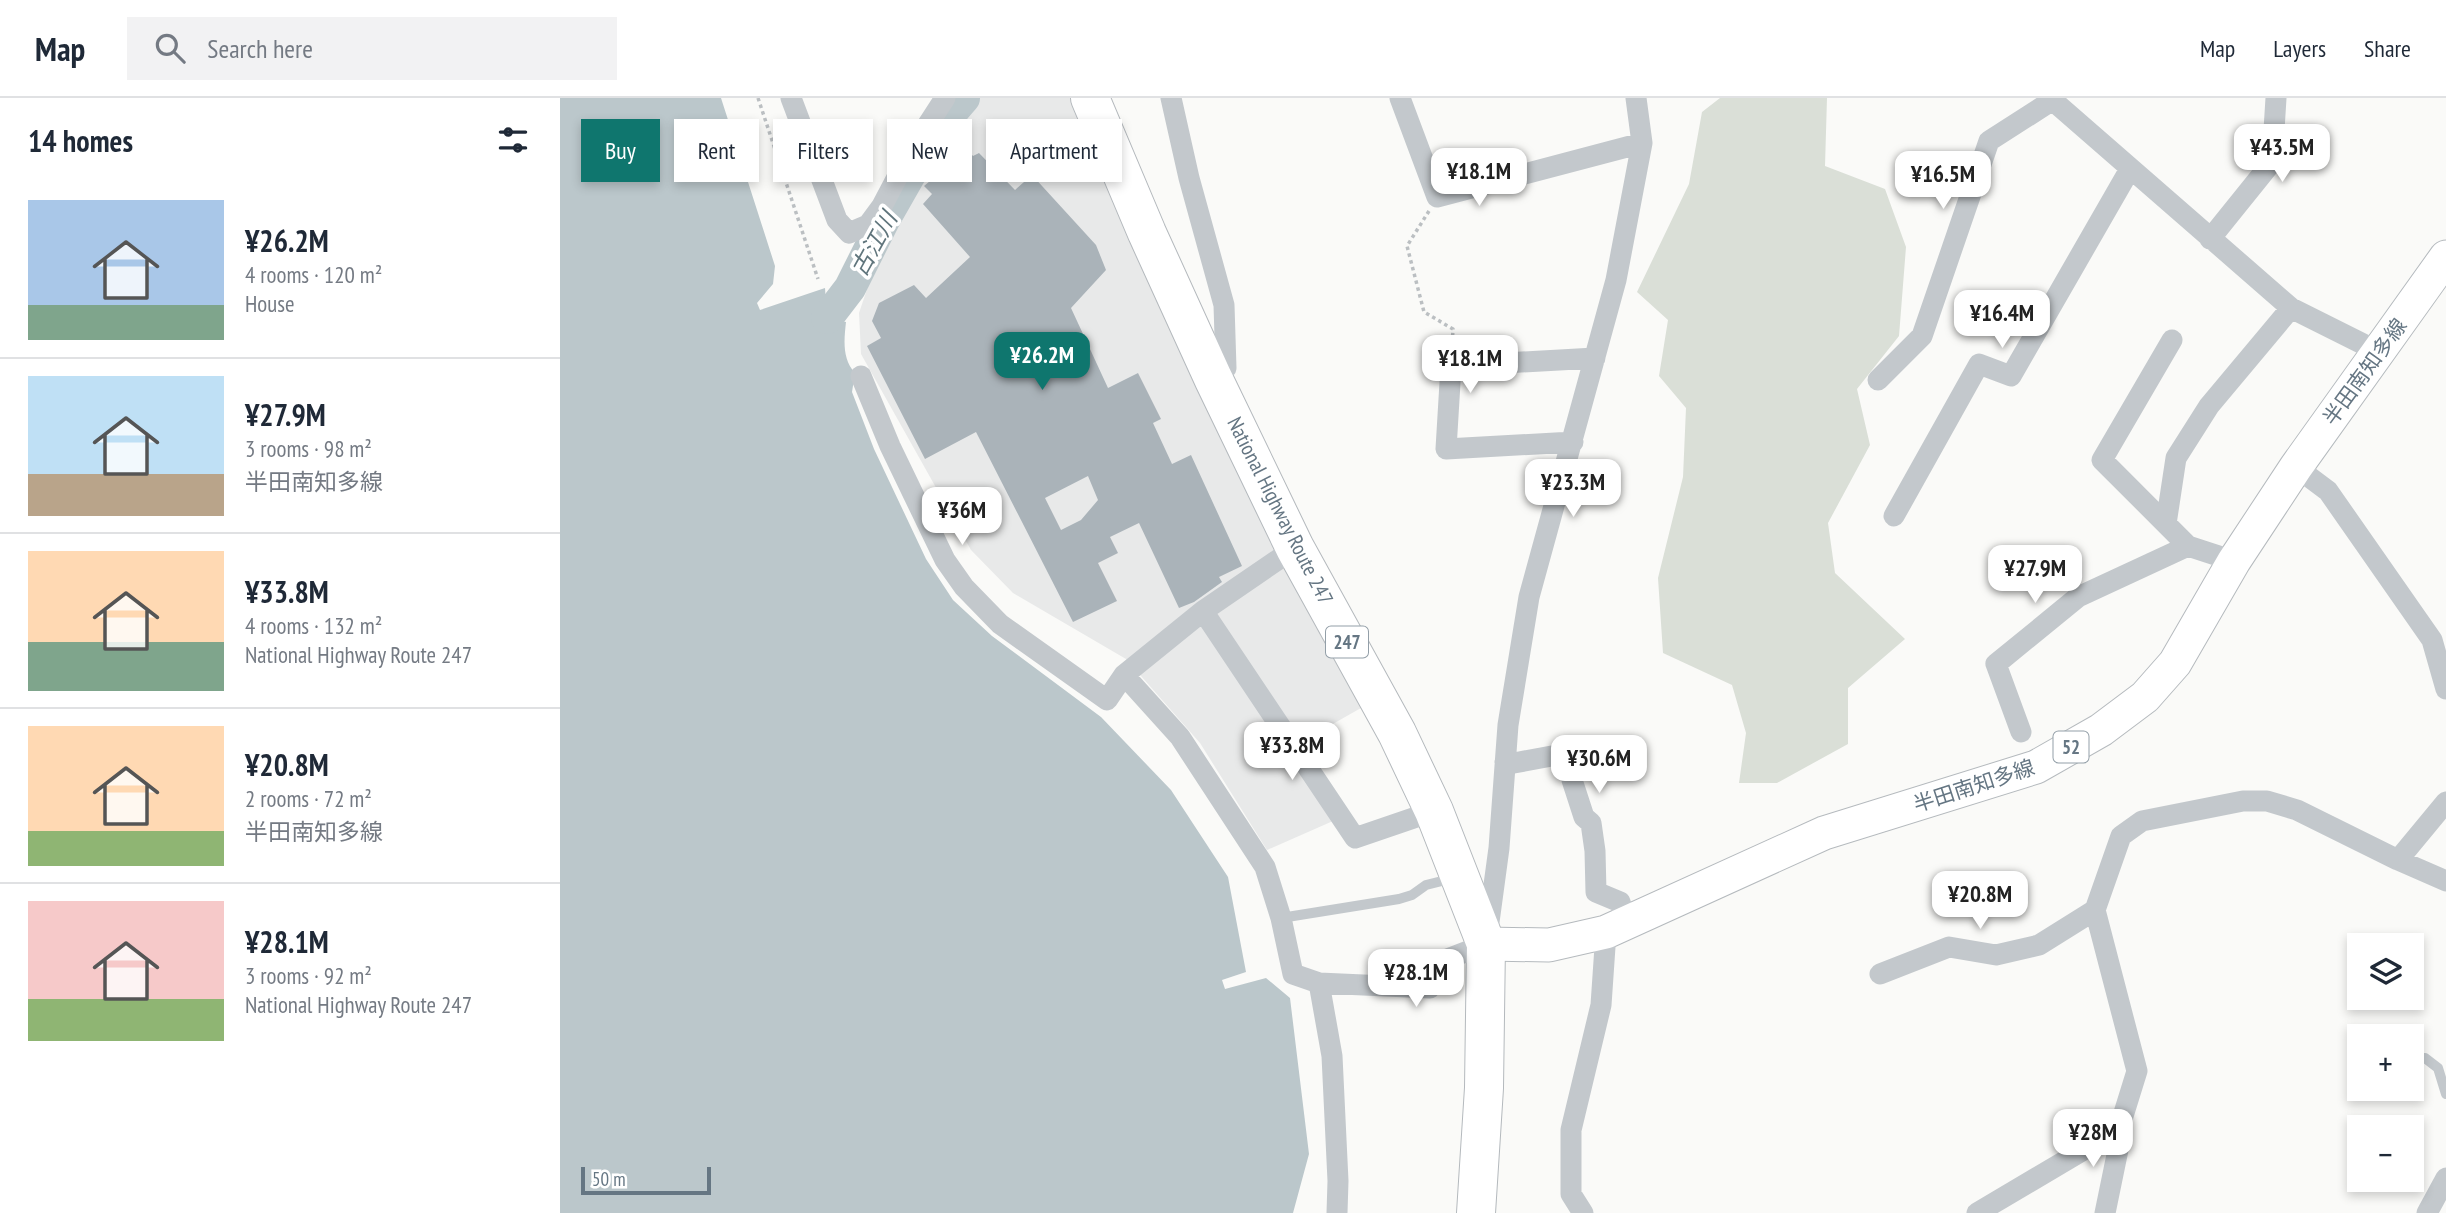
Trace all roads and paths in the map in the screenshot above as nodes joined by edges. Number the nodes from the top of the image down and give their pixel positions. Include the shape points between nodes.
1 (758, 98) edge
2 (791, 98) edge
3 (945, 98) edge
4 (1090, 98) edge
5 (1171, 98) edge
6 (1400, 98) edge
7 (1636, 98) edge
8 (2276, 98) edge
9 (2053, 99) edge
10 (1642, 143) junction
11 (2130, 169) junction
12 (1437, 197) junction
13 (2210, 239) junction
14 (2443, 266) edge
15 (818, 279) dead end
16 (2291, 309) junction
17 (2172, 340) dead end
18 (2379, 352) junction
19 (1595, 358) junction
20 (1451, 366) junction
21 (861, 376) dead end
22 (1213, 378) junction
23 (1878, 380) dead end
24 (1573, 442) junction
25 (2296, 467) junction
26 (1894, 516) dead end
27 (2166, 524) junction
28 (2188, 546) junction
29 (1295, 548) junction
30 (2234, 561) junction
31 (1203, 611) junction
32 (1124, 674) junction
33 (2446, 690) edge
34 (2021, 732) dead end
35 (1505, 762) junction
36 (2446, 802) edge
37 (1434, 811) junction
38 (2398, 860) junction
39 (1460, 877) junction
40 (2446, 881) edge
41 (2095, 911) junction
42 (1281, 918) junction
43 (1617, 927) junction
44 (1486, 944) junction
45 (1881, 974) dead end
46 (1319, 983) junction
47 (2425, 1058) dead end
48 (2446, 1094) edge
49 (2119, 1129) junction
50 (2446, 1178) edge
51 (1337, 1213) edge
52 (1476, 1213) edge
53 (1583, 1213) edge
54 (1977, 1213) edge
55 (2105, 1213) edge
56 (2427, 1213) edge

1 - 15 path
2 - 3 street via 836,220 849,233 868,225 882,206
4 - 22 highway, National Highway Route 247 / 247
5 - 22 street via 1224,305 1226,368
6 - 12 street
7 - 10 street
8 - 13 street via 2272,162
9 - 11 street
9 - 23 street via 1989,141 1922,336
10 - 12 street
10 - 19 street via 1616,280
11 - 13 street
11 - 26 street via 2011,376 1979,364
12 - 20 path via 1407,246 1424,312 1452,329
13 - 16 street
14 - 18 main road, 半田南知多線 / 52
16 - 18 street
16 - 27 street via 2209,406 2176,458
17 - 27 street via 2102,460
18 - 25 main road, 半田南知多線 / 52
19 - 20 street
19 - 24 street
20 - 24 street via 1446,449
21 - 32 street via 890,446 964,587 1000,624 1107,700
22 - 29 highway, National Highway Route 247 / 247
24 - 35 street via 1529,597
25 - 30 main road, 半田南知多線 / 52
25 - 33 street via 2328,491 2432,640
27 - 28 street
28 - 30 street
28 - 34 street via 2078,597 1996,664
29 - 31 street
29 - 37 highway, National Highway Route 247 / 247 via 1397,733
30 - 43 main road, 半田南知多線 / 52 via 2175,663 2144,697 2101,730 2036,767 1824,833
31 - 32 street
31 - 37 street via 1355,838
32 - 42 street via 1180,737 1258,856
35 - 43 street via 1568,752 1572,780 1584,817 1591,823 1596,892 1620,902
35 - 44 street
36 - 38 street
37 - 39 highway, National Highway Route 247 / 247
38 - 40 street
38 - 41 street via 2297,810 2267,801 2243,801 2142,821 2121,836
39 - 42 lane via 1399,899
39 - 44 highway, National Highway Route 247 / 247
41 - 45 street via 2039,944 1996,955 1949,947
41 - 49 street via 2137,1071
42 - 46 street via 1293,974
43 - 44 main road, 半田南知多線 / 52 via 1549,945
43 - 53 street via 1571,1130 1571,1195
44 - 46 street via 1437,963 1430,988
44 - 52 highway, National Highway Route 247 / 247
46 - 51 street via 1332,1056
47 - 48 lane via 2438,1068
49 - 54 street
49 - 55 street
50 - 56 street

